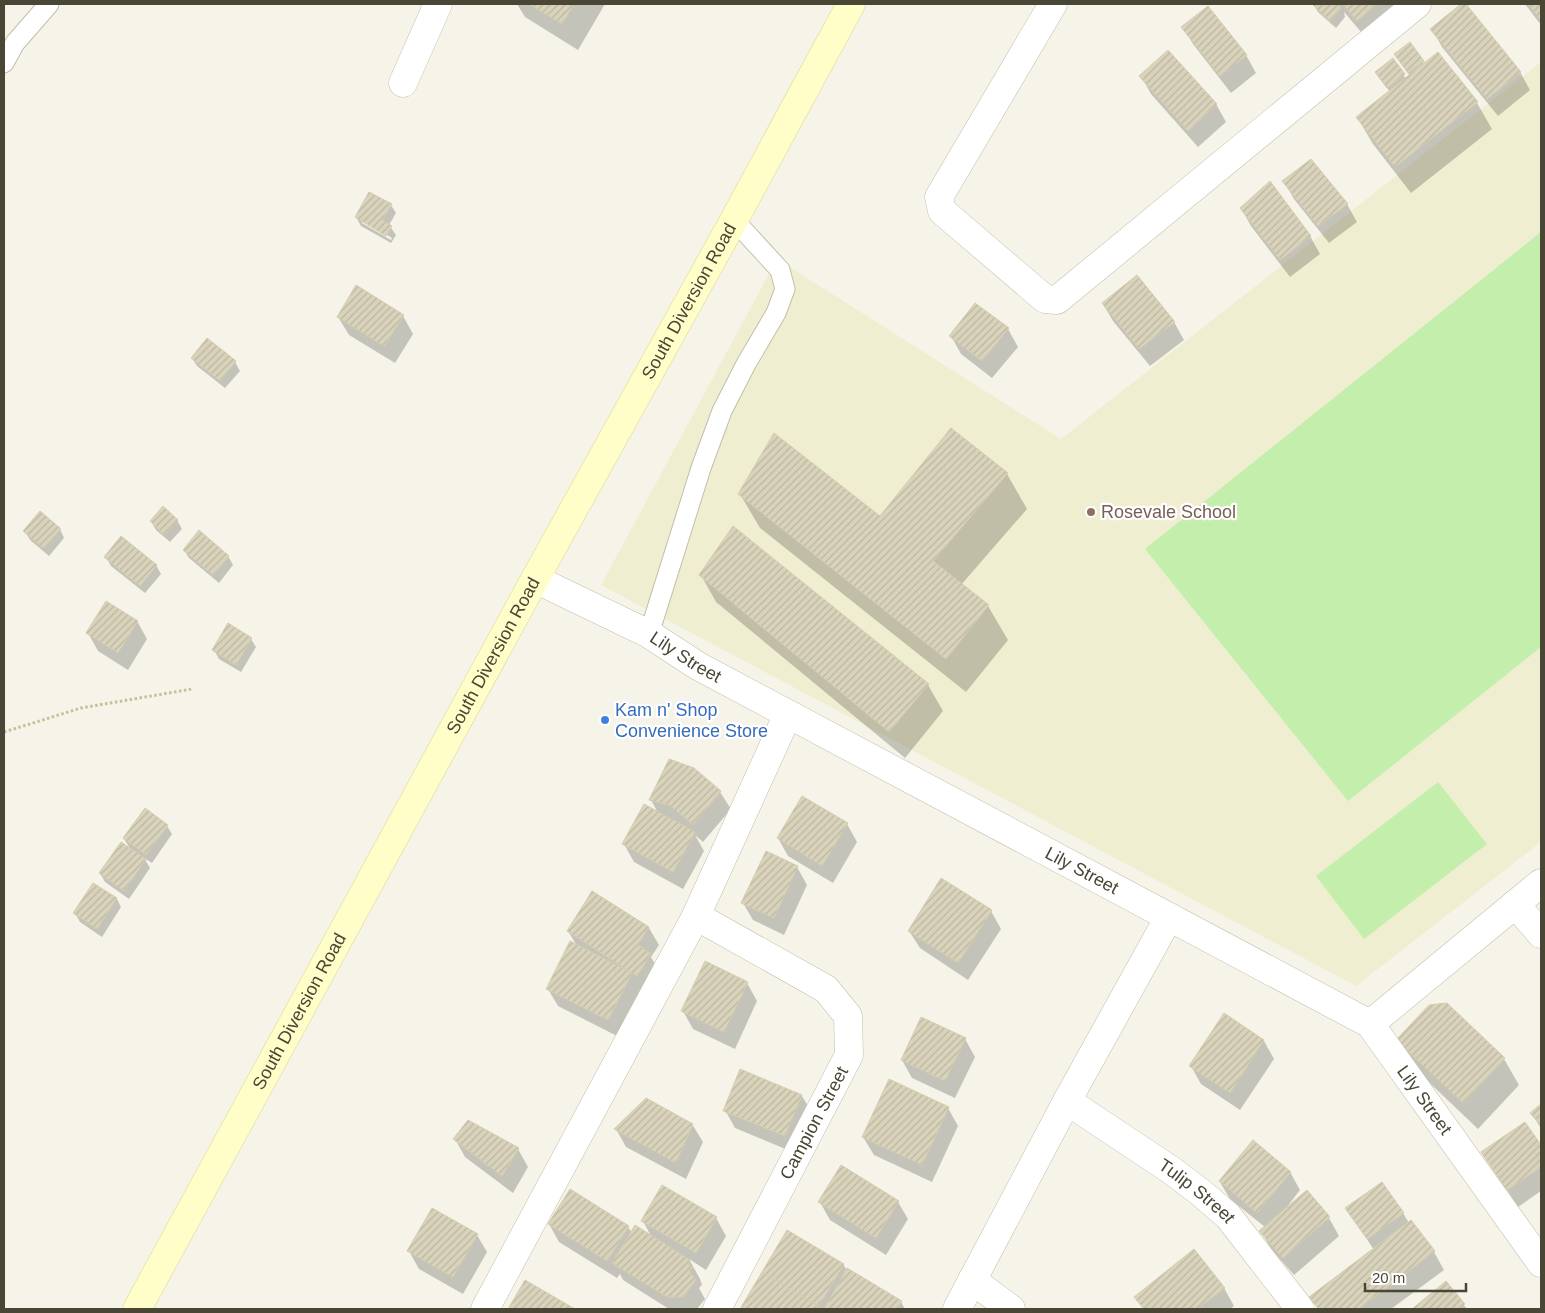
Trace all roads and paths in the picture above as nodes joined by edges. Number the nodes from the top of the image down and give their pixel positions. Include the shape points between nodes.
1 (49, 4) edge
2 (438, 4) edge
3 (851, 4) edge
4 (1053, 4) edge
5 (1417, 4) edge
6 (4, 63) edge
7 (403, 83) dead end
8 (734, 220) junction
9 (535, 578) junction
10 (649, 634) junction
11 (192, 689) dead end
12 (788, 714) junction
13 (4, 732) edge
14 (1541, 883) edge
15 (1515, 904) junction
16 (696, 916) junction
17 (1169, 917) junction
18 (1541, 934) edge
19 (1370, 1024) junction
20 (1067, 1101) junction
21 (1541, 1263) edge
22 (972, 1280) junction
23 (137, 1309) edge
24 (485, 1309) edge
25 (716, 1309) edge
26 (957, 1309) edge
27 (1011, 1309) edge
28 (1300, 1309) edge

1 - 6 lane via 15,44
2 - 7 street
3 - 8 main road, South Diversion Road
4 - 5 street via 939,197 942,211 1046,299 1057,300
8 - 9 main road, South Diversion Road
8 - 10 lane via 780,270 785,289 776,313 722,411
9 - 10 street, Lily Street
9 - 23 main road, South Diversion Road
10 - 12 street, Lily Street via 698,666
11 - 13 path via 81,708
12 - 16 street
12 - 17 street, Lily Street
14 - 15 street
15 - 18 street
15 - 19 street
16 - 24 street
16 - 25 street, Campion Street via 826,989 848,1016 849,1055
17 - 19 street, Lily Street
17 - 20 street
19 - 21 street, Lily Street
20 - 22 street
20 - 28 street, Tulip Street via 1171,1170 1228,1216
22 - 26 street
22 - 27 street

